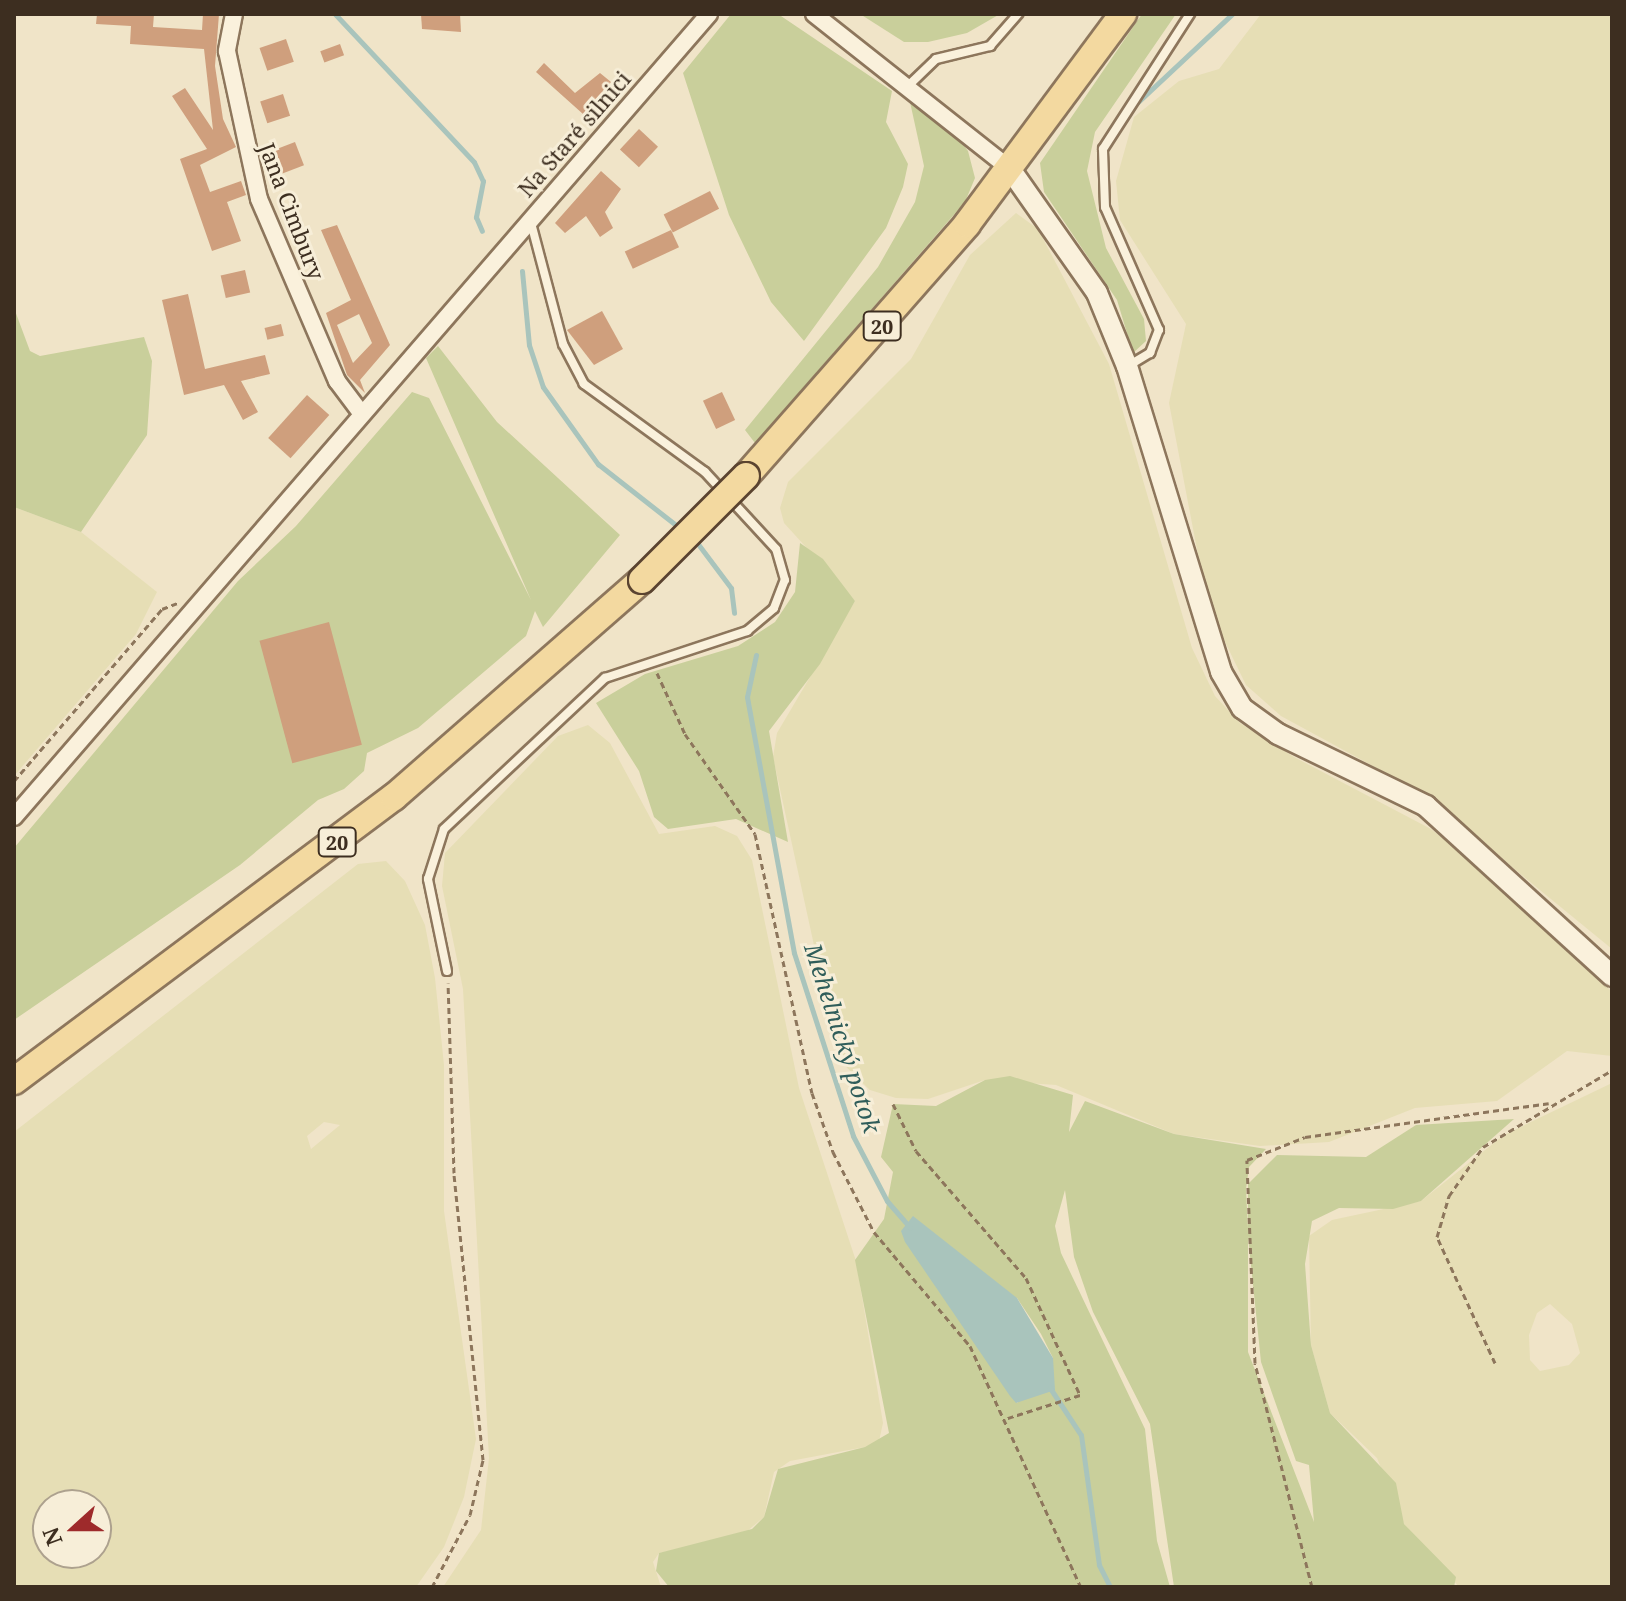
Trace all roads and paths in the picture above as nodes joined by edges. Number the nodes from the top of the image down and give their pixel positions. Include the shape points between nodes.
1 (234, 14) edge
2 (709, 14) edge
3 (814, 14) edge
4 (1018, 14) edge
5 (1123, 14) edge
6 (1190, 14) edge
7 (909, 85) junction
8 (1010, 169) junction
9 (530, 218) junction
10 (1127, 366) junction
11 (360, 411) junction
12 (195, 605) junction
13 (651, 659) junction
14 (14, 781) edge
15 (14, 817) edge
16 (447, 971) joint
17 (1612, 976) edge
18 (1612, 1070) edge
19 (14, 1081) edge
20 (1549, 1103) junction
21 (893, 1104) dead end
22 (1495, 1363) dead end
23 (1008, 1418) junction
24 (432, 1587) edge
25 (1081, 1587) edge
26 (1312, 1587) edge

1 - 11 street, Jana Cimbury via 227,51 259,199 337,381
2 - 9 street, Na Staré silnici
3 - 7 street
4 - 7 lane via 990,46 936,59
5 - 8 main road, 20
6 - 10 lane via 1103,149 1105,207 1159,330 1150,353
7 - 8 street
8 - 10 street via 1071,248
8 - 19 main road, 20, bridge via 746,476 642,580 394,797
9 - 11 street
9 - 13 lane, Na Staré silnici via 563,344 584,384 705,472 776,549 783,591 747,631
10 - 17 street via 1221,672 1242,708 1278,734 1426,806
11 - 12 street
12 - 14 path via 175,600 162,609
12 - 15 street
13 - 16 lane via 605,678 444,829 428,879
13 - 23 path via 685,734 755,834 812,1093 833,1152 874,1232 970,1346
16 - 24 path via 454,1173 483,1460 470,1515
18 - 20 path
20 - 22 path via 1483,1147 1449,1196 1437,1237
20 - 26 path via 1305,1137 1247,1160 1255,1363
21 - 23 path via 916,1151 1026,1278 1080,1395
23 - 25 path

